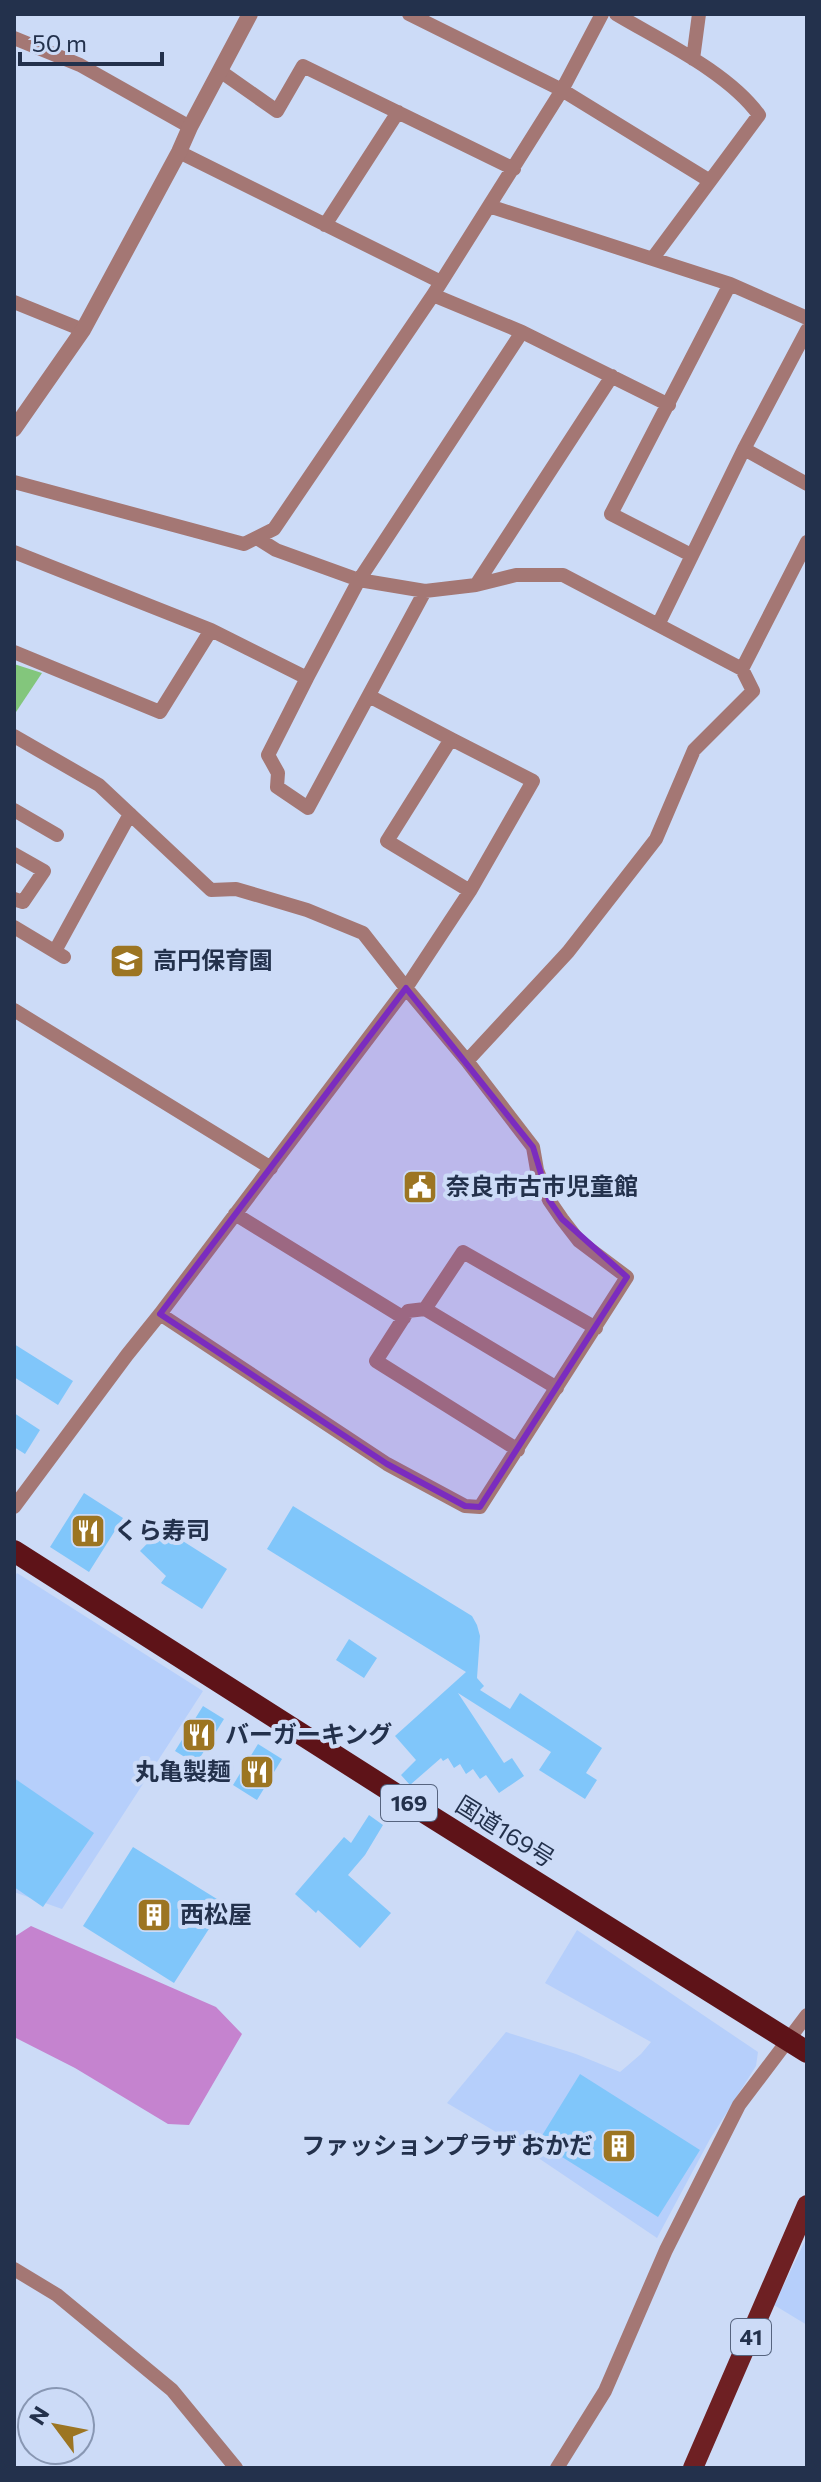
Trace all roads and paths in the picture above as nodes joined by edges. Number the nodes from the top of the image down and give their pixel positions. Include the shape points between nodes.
1 (250, 14) edge
2 (409, 14) edge
3 (602, 14) edge
4 (616, 14) edge
5 (699, 14) edge
6 (426, 18) edge
7 (14, 38) edge
8 (693, 59) junction
9 (220, 71) junction
10 (562, 90) junction
11 (398, 112) junction
12 (190, 127) junction
13 (179, 152) junction
14 (514, 169) junction
15 (710, 181) junction
16 (489, 206) junction
17 (325, 225) junction
18 (653, 258) junction
19 (730, 284) junction
20 (437, 289) junction
21 (14, 302) edge
22 (807, 318) edge
23 (83, 330) junction
24 (807, 330) edge
25 (522, 332) junction
26 (612, 376) junction
27 (669, 405) junction
28 (14, 429) edge
29 (744, 449) junction
30 (14, 482) edge
31 (807, 484) edge
32 (257, 538) junction
33 (807, 542) edge
34 (15, 555) edge
35 (691, 555) junction
36 (359, 580) junction
37 (476, 585) junction
38 (425, 591) junction
39 (658, 625) junction
40 (211, 630) junction
41 (14, 652) edge
42 (742, 669) junction
43 (307, 678) junction
44 (369, 696) junction
45 (14, 736) edge
46 (451, 739) junction
47 (14, 810) edge
48 (130, 814) junction
49 (57, 835) dead end
50 (14, 854) edge
51 (470, 891) junction
52 (14, 899) edge
53 (14, 927) edge
54 (406, 988) junction
55 (14, 1010) edge
56 (467, 1061) junction
57 (271, 1168) junction
58 (235, 1214) junction
59 (425, 1309) junction
60 (160, 1314) junction
61 (404, 1318) junction
62 (596, 1328) junction
63 (557, 1388) junction
64 (518, 1450) junction
65 (14, 1507) edge
66 (14, 1551) edge
67 (807, 2015) edge
68 (798, 2046) edge
69 (807, 2205) edge
70 (14, 2269) edge
71 (236, 2468) edge
72 (557, 2468) edge
73 (693, 2468) edge

1 - 9 street
2 - 6 street
3 - 10 street
4 - 8 street
5 - 8 street
6 - 10 street
7 - 12 street via 80,65
8 - 15 street via 747,98 759,115
9 - 11 street via 277,111 303,66
9 - 12 street
10 - 14 street
10 - 15 street
11 - 14 street
11 - 17 street
12 - 13 street
13 - 17 street
13 - 23 street
14 - 16 street
15 - 18 street
16 - 18 street
16 - 20 street
17 - 20 street
18 - 19 street
19 - 22 street
19 - 27 street
20 - 25 street
20 - 32 street via 274,529
21 - 23 street
23 - 28 street
24 - 29 street
25 - 26 street
25 - 36 street
26 - 27 street
26 - 37 street
27 - 35 street via 611,514
29 - 31 street
29 - 35 street
30 - 32 street via 244,544
32 - 36 street
33 - 42 street
34 - 40 street
35 - 39 street
36 - 38 street
36 - 43 street
37 - 38 street
37 - 39 street via 516,575 563,575
38 - 44 street
39 - 42 street
40 - 41 street via 160,712
40 - 43 street
42 - 56 street via 753,691 694,750 656,839 568,952
43 - 44 street via 268,755 278,773 277,787 308,808
44 - 46 street
45 - 48 street via 99,785
46 - 51 street via 387,841
46 - 51 street via 533,781
47 - 49 street
48 - 53 street via 60,954
48 - 54 street via 211,890 236,889 363,933
50 - 52 street via 44,871 23,902
51 - 54 street
54 - 56 street
54 - 57 street
55 - 57 street
56 - 62 street via 533,1147 549,1200 562,1219 579,1241 627,1277
57 - 58 street
58 - 60 street
58 - 61 street
59 - 61 street via 408,1311
59 - 62 street via 463,1252
59 - 63 street
60 - 64 street via 387,1464 465,1506 480,1507
60 - 65 street
61 - 64 street via 376,1361
62 - 63 street
63 - 64 street
66 - 68 highway, 国道169号 / 169
67 - 68 street
68 - 72 street via 739,2105 666,2250 605,2391
69 - 73 main road, 41
70 - 71 street via 57,2295 172,2390

